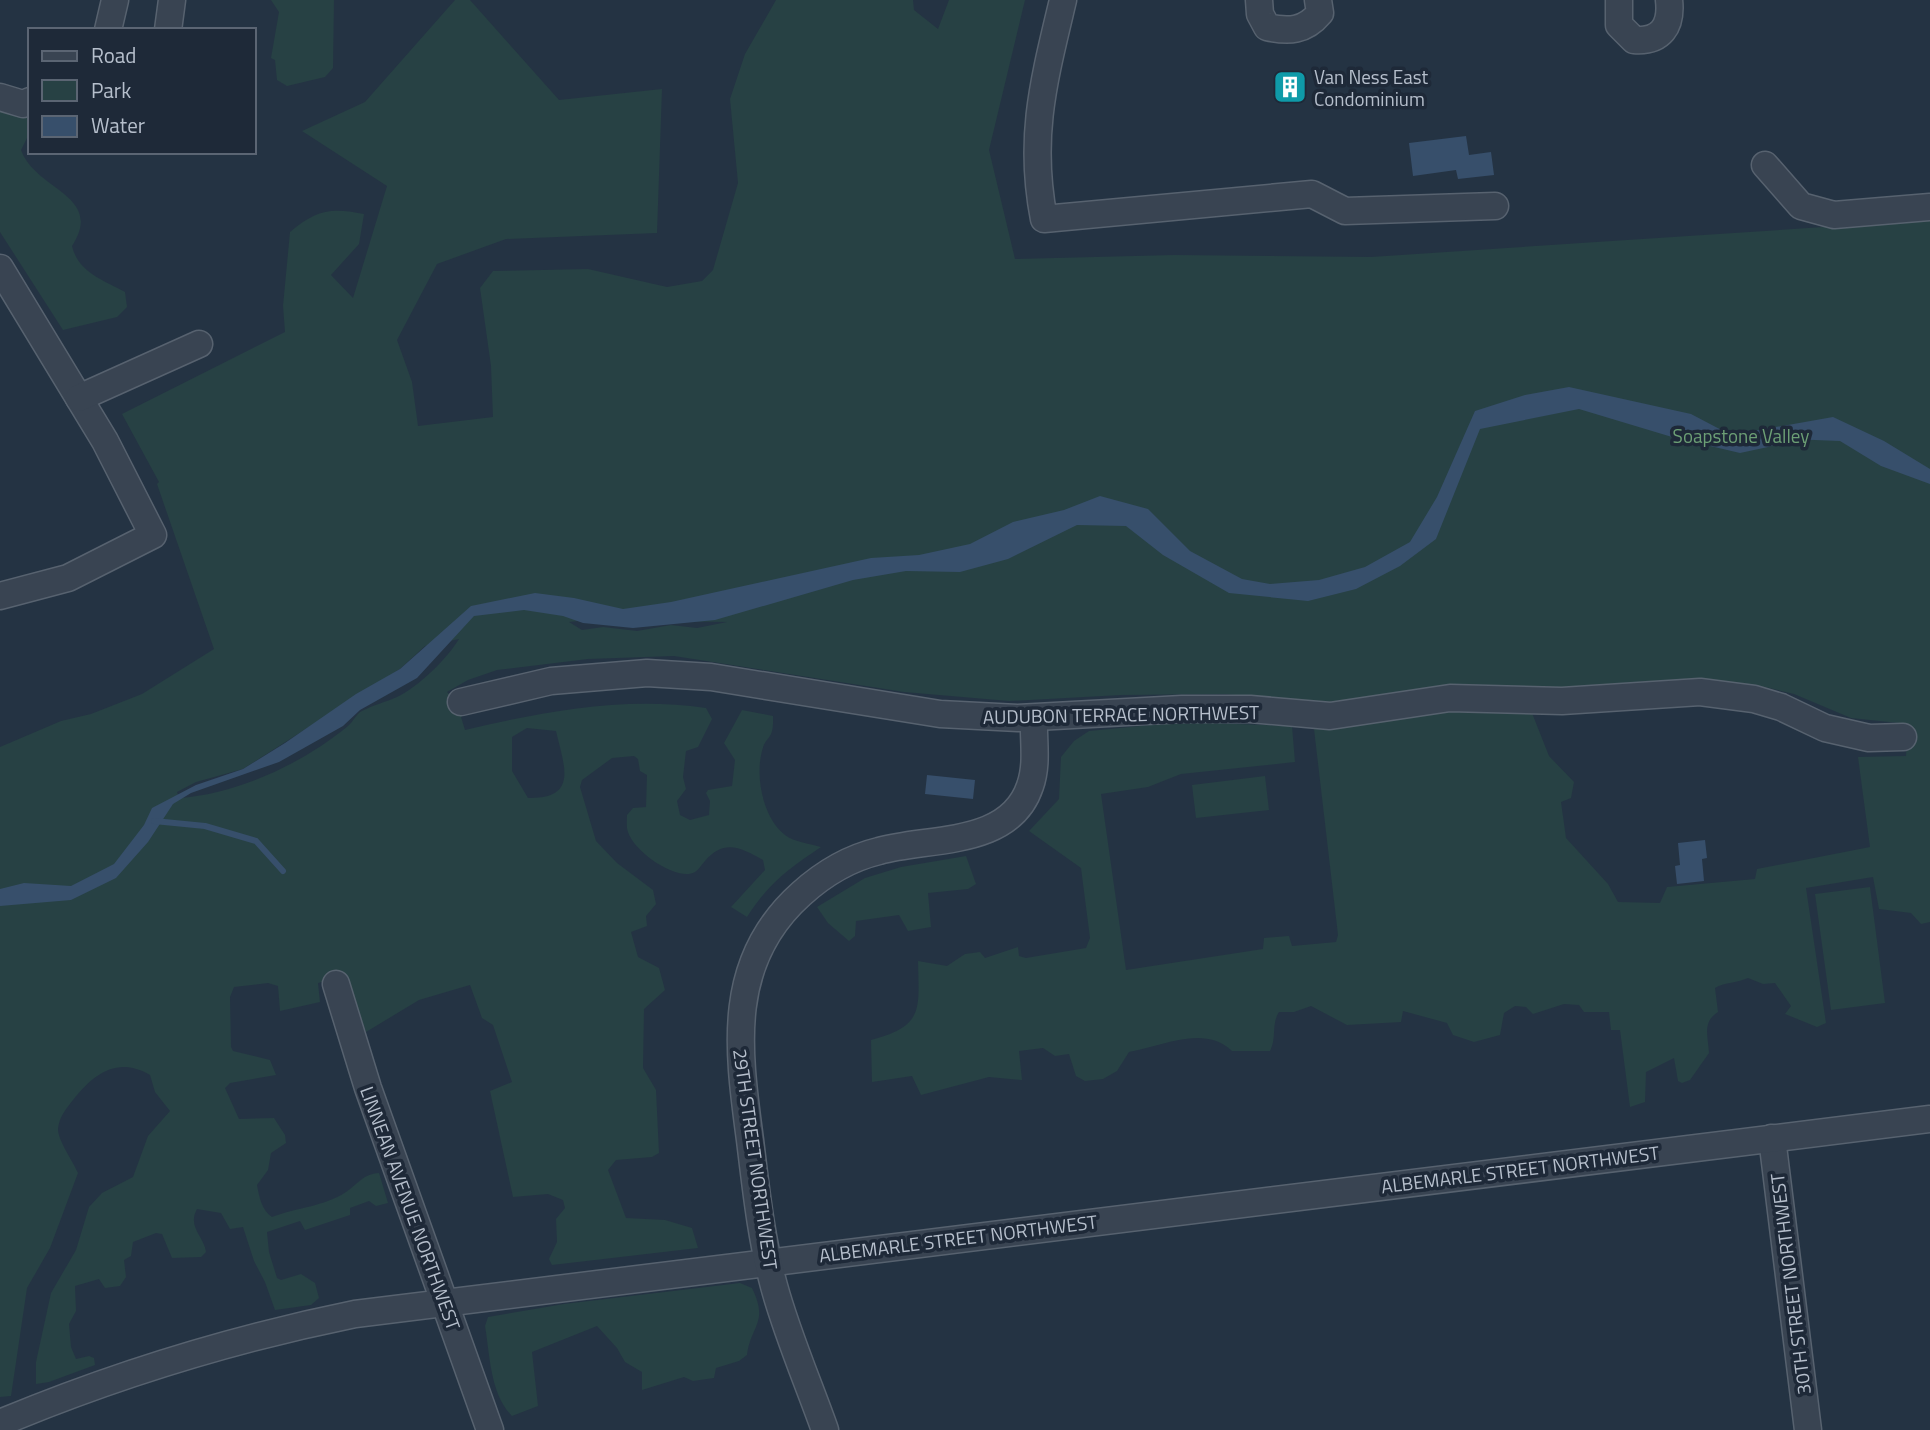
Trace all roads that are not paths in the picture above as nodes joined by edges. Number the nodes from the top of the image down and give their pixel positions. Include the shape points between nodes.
1 (115, 0) edge
2 (172, 0) edge
3 (1063, 0) edge
4 (1259, 0) edge
5 (1318, 0) edge
6 (1619, 0) edge
7 (1668, 0) edge
8 (108, 28) edge
9 (168, 28) edge
10 (0, 97) edge
11 (28, 103) edge
12 (1765, 165) dead end
13 (1495, 206) dead end
14 (1930, 207) edge
15 (0, 268) edge
16 (199, 344) dead end
17 (79, 398) junction
18 (0, 596) edge
19 (461, 702) dead end
20 (1034, 718) junction
21 (1903, 737) dead end
22 (336, 984) dead end
23 (1930, 1119) edge
24 (1772, 1138) junction
25 (768, 1261) junction
26 (445, 1303) junction
27 (0, 1423) edge
28 (490, 1430) edge
29 (825, 1430) edge
30 (1808, 1430) edge

1 - 8 street
2 - 9 street
3 - 13 street via 1041,90 1036,139 1036,179 1044,219 1312,194 1345,211
4 - 5 street via 1267,27 1287,32 1310,25 1320,13
6 - 7 street via 1619,25 1633,40 1644,41 1667,27
10 - 11 street
12 - 14 street via 1801,206 1834,215
15 - 17 street
16 - 17 street
17 - 18 street via 153,535 68,578
19 - 20 street, AUDUBON TERRACE NORTHWEST via 551,681 647,673 712,677 940,714
20 - 21 street, AUDUBON TERRACE NORTHWEST via 1182,709 1330,716 1450,698 1548,702 1700,692 1763,702 1825,728 1869,738
20 - 25 street, 29TH STREET NORTHWEST via 1034,773 1027,795 1011,815 985,830 884,849 832,871 797,898 757,953 743,997 739,1043
22 - 26 street, LINNEAN AVENUE NORTHWEST via 365,1080
23 - 24 street, ALBEMARLE STREET NORTHWEST
24 - 25 street, ALBEMARLE STREET NORTHWEST
24 - 30 street, 30TH STREET NORTHWEST
25 - 26 street, ALBEMARLE STREET NORTHWEST
25 - 29 street, 29TH STREET NORTHWEST
26 - 27 street, ALBEMARLE STREET NORTHWEST via 355,1314 202,1350 97,1384
26 - 28 street, LINNEAN AVENUE NORTHWEST

